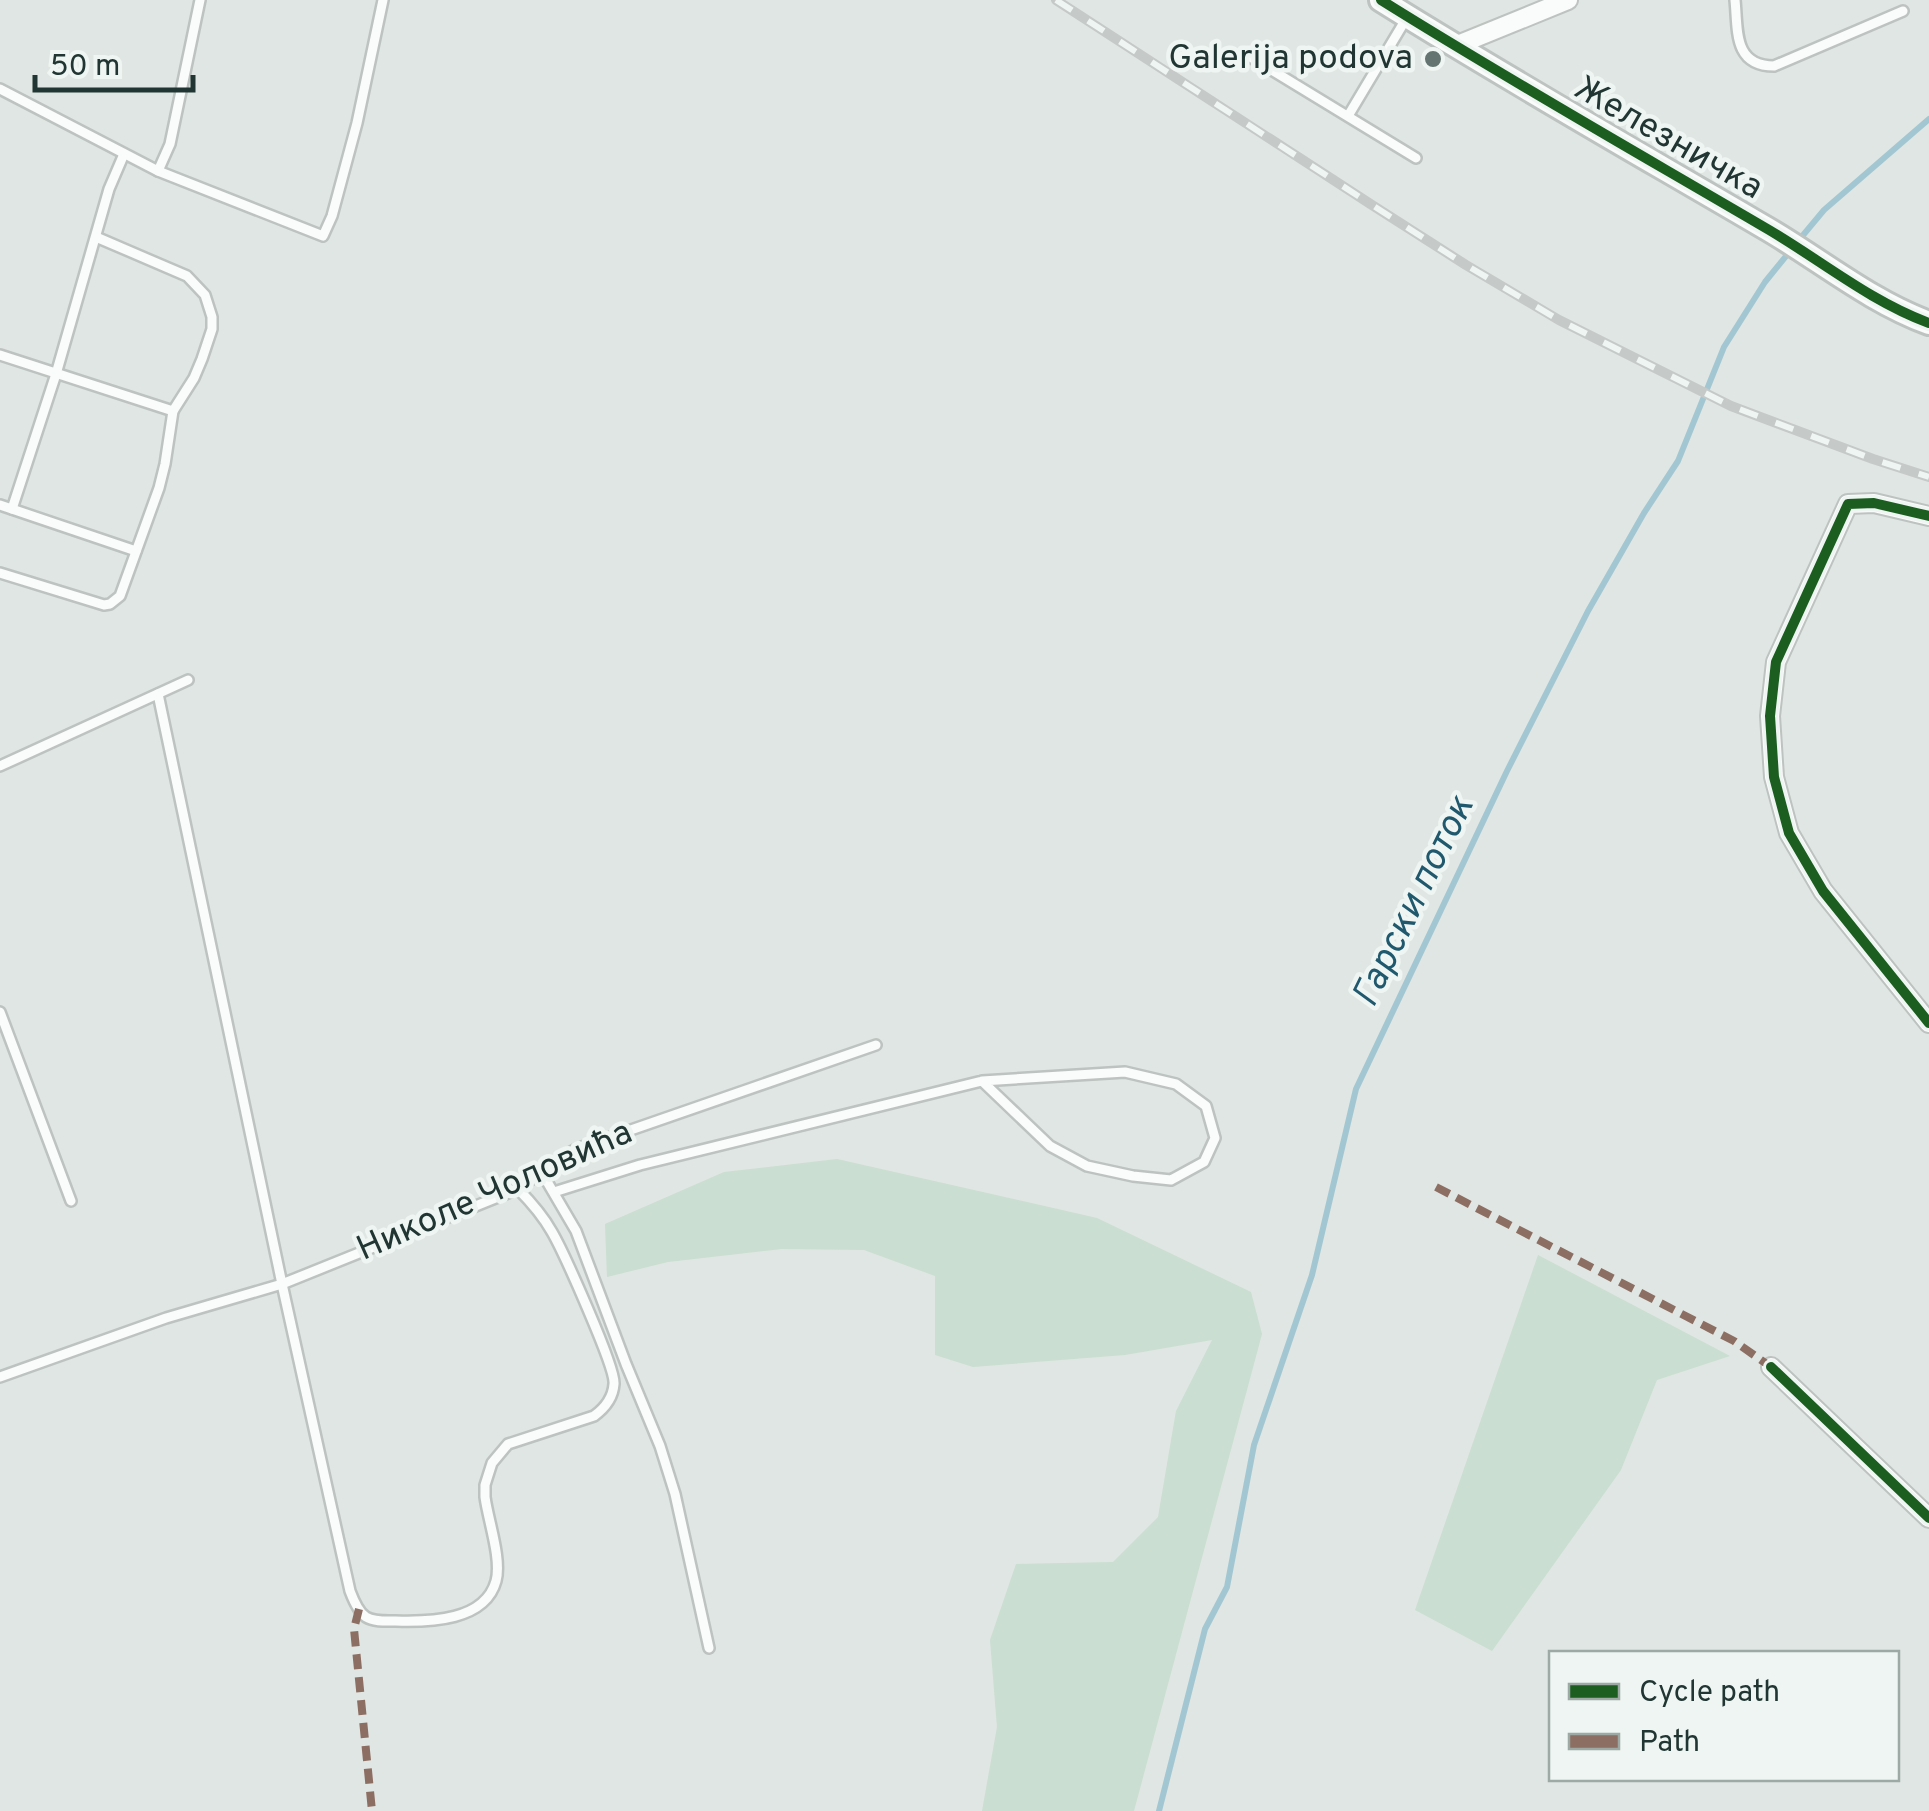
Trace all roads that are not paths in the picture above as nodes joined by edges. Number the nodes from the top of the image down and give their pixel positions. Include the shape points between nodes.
1 (200, 0) edge
2 (382, 0) edge
3 (1381, 0) edge
4 (1568, 0) edge
5 (1735, 0) edge
6 (1902, 11) dead end
7 (1408, 16) junction
8 (1454, 46) junction
9 (1248, 55) dead end
10 (0, 89) edge
11 (1348, 116) junction
12 (124, 154) junction
13 (1416, 158) dead end
14 (158, 171) junction
15 (96, 237) junction
16 (1927, 320) edge
17 (0, 355) edge
18 (56, 374) junction
19 (173, 412) junction
20 (0, 505) edge
21 (12, 509) junction
22 (1929, 516) edge
23 (136, 551) junction
24 (0, 573) edge
25 (188, 680) dead end
26 (158, 694) junction
27 (0, 766) edge
28 (0, 1012) edge
29 (1929, 1023) edge
30 (876, 1045) dead end
31 (982, 1081) junction
32 (542, 1173) junction
33 (518, 1188) junction
34 (554, 1192) junction
35 (71, 1200) dead end
36 (282, 1284) junction
37 (1771, 1367) dead end
38 (0, 1377) edge
39 (1929, 1518) edge
40 (709, 1648) dead end

1 - 14 lane via 170,144
2 - 14 lane via 357,123 322,236
3 - 7 street, Железничка
4 - 8 street
5 - 6 lane via 1740,46 1749,60 1765,66
7 - 8 street, Железничка
7 - 11 lane
8 - 16 street, Железничка
9 - 11 lane
10 - 12 lane
11 - 13 lane
12 - 14 lane
12 - 15 lane
15 - 18 lane
15 - 19 lane via 188,276 205,295 212,317 209,340
17 - 18 lane
18 - 19 lane
18 - 21 lane
19 - 23 lane via 166,464
20 - 21 lane
21 - 23 lane
22 - 29 street via 1848,504 1776,662 1770,716 1774,777 1789,833 1823,891
23 - 24 lane via 120,596 110,604
25 - 26 lane
26 - 27 lane
26 - 36 lane
28 - 35 lane
30 - 32 lane, Николе Чоловића via 576,1150
31 - 31 lane via 1126,1072 1176,1084 1206,1106 1215,1138 1204,1162 1170,1180 1087,1166 1050,1146
31 - 34 lane
32 - 33 lane, Николе Чоловића
32 - 34 lane
33 - 36 lane, Николе Чоловића
33 - 36 lane via 561,1248 614,1385 594,1416 508,1444 499,1453 485,1497 496,1584 482,1602 456,1616 375,1620 354,1600
34 - 40 lane via 576,1230 660,1446
36 - 38 lane, Николе Чоловића
37 - 39 street

